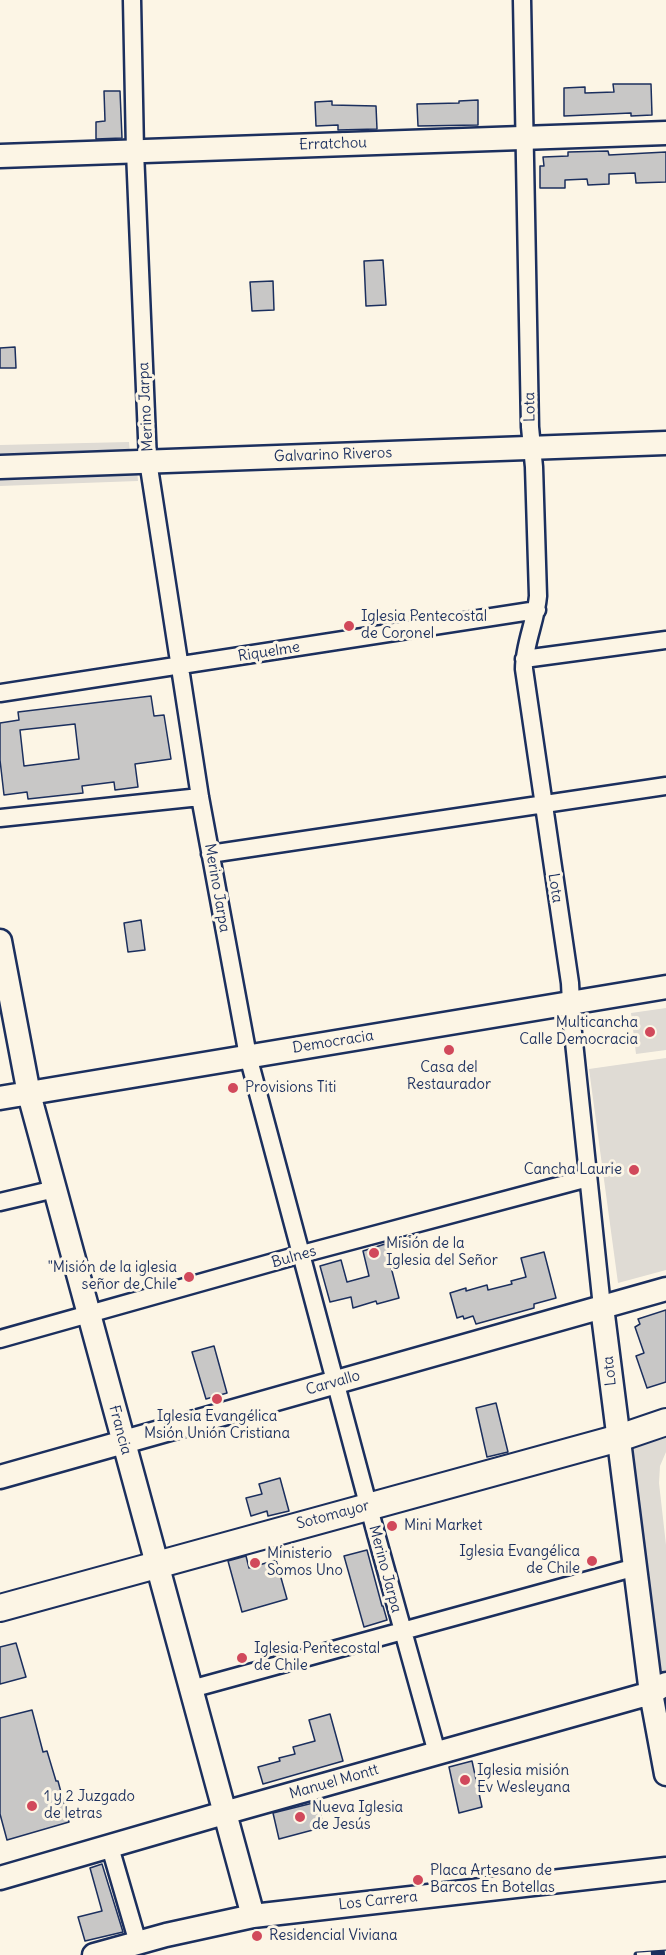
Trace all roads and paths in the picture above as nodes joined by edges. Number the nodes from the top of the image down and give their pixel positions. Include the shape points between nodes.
1 (132, 0) edge
2 (522, 0) edge
3 (666, 133) edge
4 (524, 138) junction
5 (135, 151) junction
6 (0, 156) edge
7 (666, 443) edge
8 (532, 447) junction
9 (148, 461) junction
10 (0, 466) edge
11 (537, 610) junction
12 (666, 640) edge
13 (524, 659) junction
14 (179, 667) junction
15 (0, 693) edge
16 (666, 786) edge
17 (200, 797) junction
18 (543, 804) junction
19 (0, 818) edge
20 (210, 854) junction
21 (0, 941) edge
22 (666, 987) edge
23 (571, 1003) junction
24 (248, 1056) junction
25 (29, 1094) junction
26 (0, 1098) edge
27 (588, 1178) junction
28 (55, 1189) junction
29 (0, 1202) edge
30 (302, 1254) junction
31 (666, 1289) edge
32 (603, 1307) junction
33 (89, 1314) junction
34 (0, 1339) edge
35 (336, 1382) junction
36 (666, 1422) edge
37 (619, 1438) junction
38 (123, 1441) junction
39 (0, 1477) edge
40 (368, 1506) junction
41 (156, 1564) junction
42 (636, 1567) junction
43 (0, 1608) edge
44 (402, 1631) junction
45 (659, 1688) edge
46 (190, 1689) junction
47 (437, 1753) junction
48 (666, 1774) edge
49 (224, 1813) junction
50 (110, 1847) junction
51 (666, 1869) edge
52 (0, 1878) edge
53 (253, 1916) junction
54 (138, 1943) junction
55 (94, 1955) edge

1 - 5 street, Merino Jarpa
2 - 4 street, Lota
3 - 4 street, Erratchou
4 - 5 street, Erratchou
4 - 8 street, Lota
5 - 6 street, Erratchou
5 - 9 street, Merino Jarpa
7 - 8 street, Galvarino Riveros
8 - 9 street, Galvarino Riveros
8 - 11 street, Lota
9 - 10 street, Galvarino Riveros
9 - 14 street, Merino Jarpa
11 - 13 street, Lota
11 - 14 street, Riquelme
12 - 13 street
13 - 18 street, Lota
14 - 15 street, Riquelme
14 - 17 street, Merino Jarpa
16 - 18 street
17 - 19 street
17 - 20 street, Merino Jarpa
18 - 20 street
18 - 23 street, Lota
20 - 24 street, Merino Jarpa
21 - 25 street, Francia
22 - 23 street, Democracia
23 - 24 street, Democracia
23 - 27 street, Lota
24 - 25 street, Democracia
24 - 30 street, Merino Jarpa
25 - 26 street, Democracia
25 - 28 street, Francia
27 - 30 street, Bulnes
27 - 32 street, Lota
28 - 29 street
28 - 33 street, Francia
30 - 33 street, Bulnes
30 - 35 street, Merino Jarpa
31 - 32 street, Carvallo
32 - 35 street, Carvallo
32 - 37 street, Lota
33 - 34 street, Bulnes
33 - 38 street, Francia
35 - 38 street, Carvallo
35 - 40 street, Merino Jarpa
36 - 37 main road, Sotomayor
37 - 40 main road, Sotomayor
37 - 42 street, Lota
38 - 39 street, Carvallo
38 - 41 street, Francia
40 - 41 main road, Sotomayor
40 - 44 street, Merino Jarpa
41 - 43 main road, Sotomayor
41 - 46 street, Francia
42 - 44 street
42 - 45 street, Lota
44 - 46 street
44 - 47 street, Merino Jarpa
45 - 47 street, Manuel Montt
45 - 48 street, Lota
46 - 49 street, Francia
47 - 49 street, Manuel Montt
49 - 50 street, Manuel Montt
49 - 53 street, Francia
50 - 52 street, Manuel Montt
50 - 54 street
51 - 53 street, Los Carrera
53 - 54 street, Los Carrera
54 - 55 street, Los Carrera

